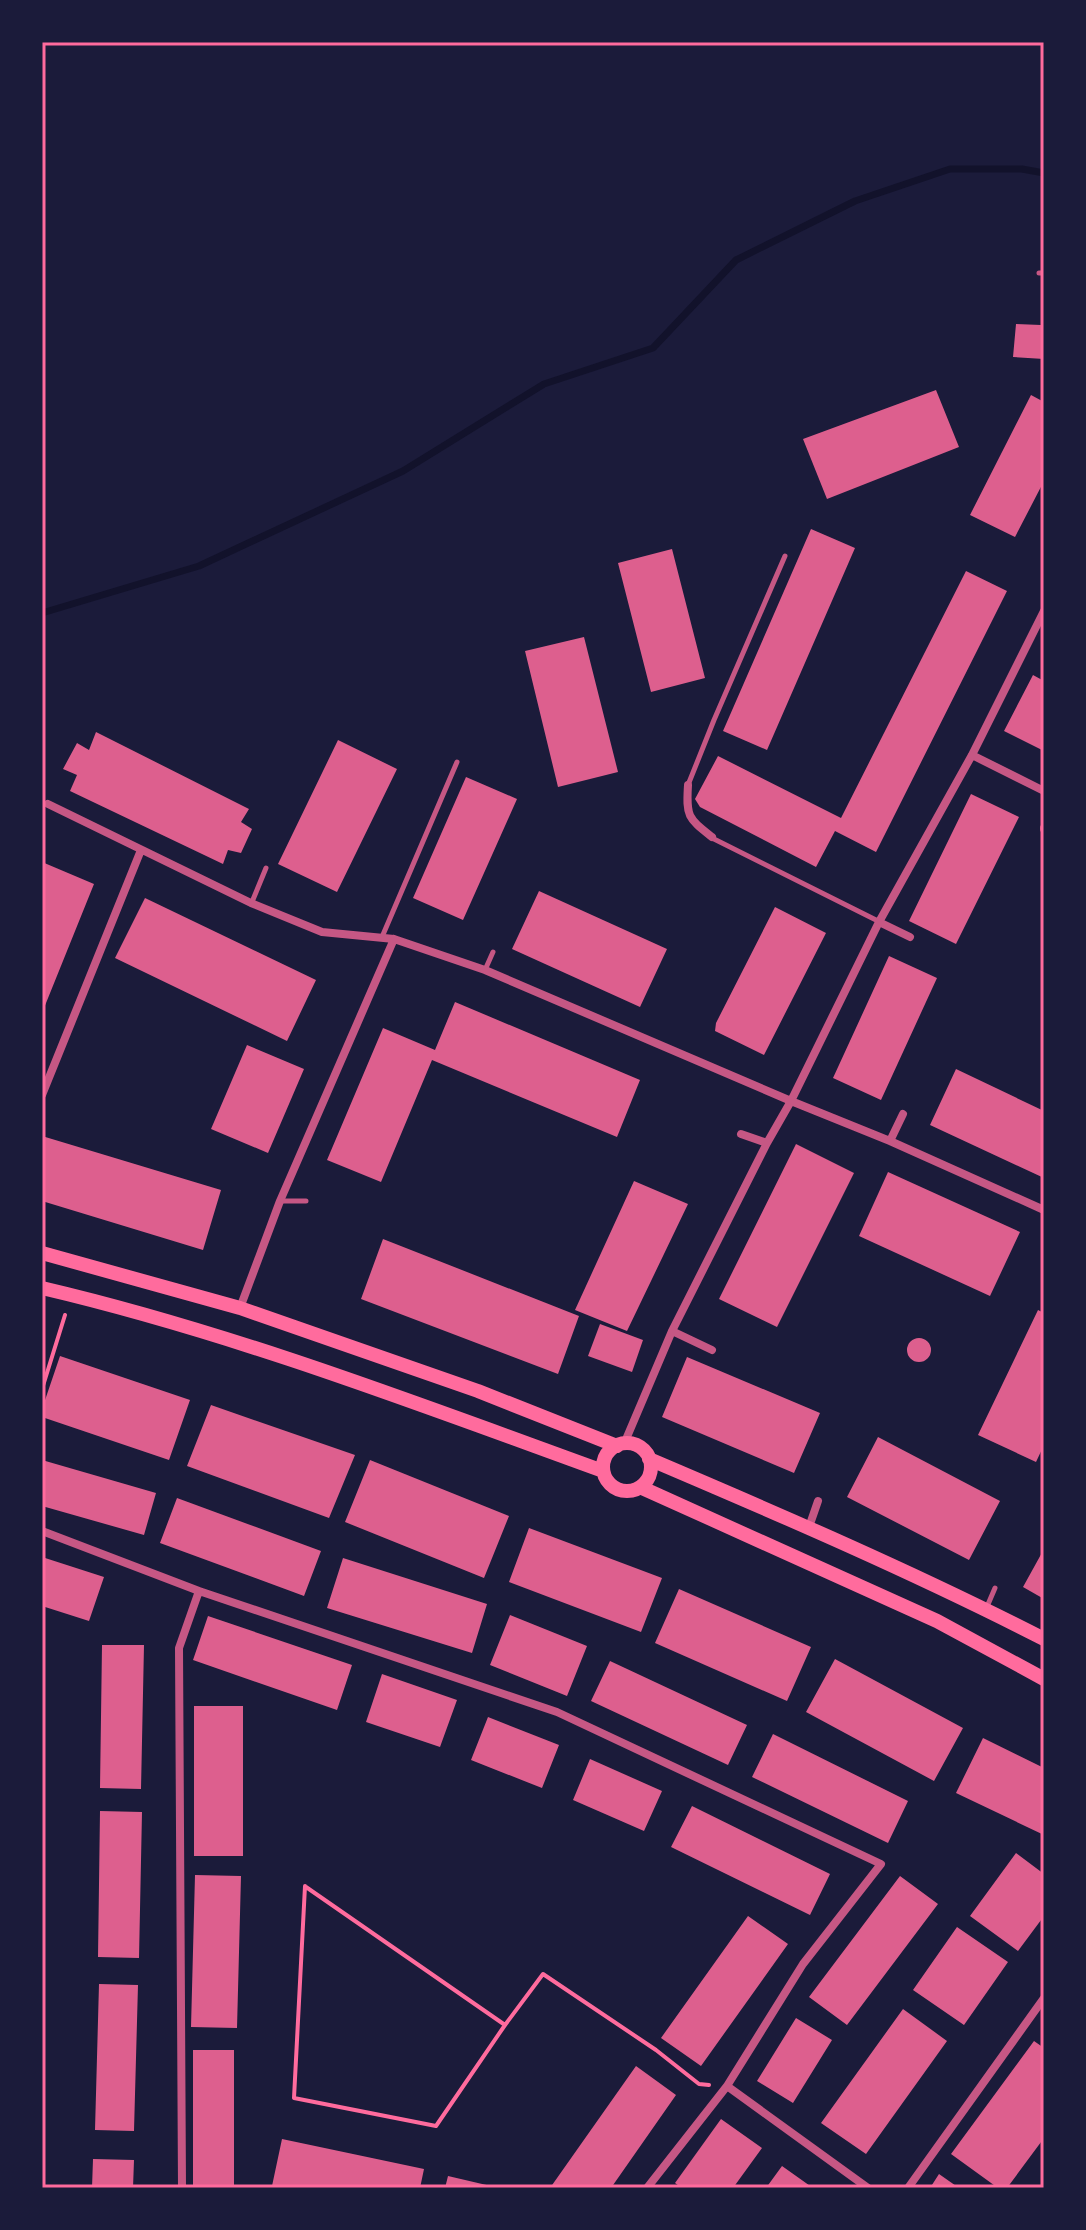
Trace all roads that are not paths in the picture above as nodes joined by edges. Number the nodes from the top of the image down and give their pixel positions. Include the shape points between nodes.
1 (785, 556) dead end
2 (1044, 611) edge
3 (972, 755) junction
4 (457, 762) dead end
5 (688, 785) joint
6 (1044, 791) edge
7 (48, 804) dead end
8 (712, 837) joint
9 (141, 850) junction
10 (266, 868) dead end
11 (251, 903) junction
12 (879, 922) junction
13 (382, 937) junction
14 (910, 937) dead end
15 (394, 939) junction
16 (493, 952) dead end
17 (485, 970) junction
18 (42, 1095) edge
19 (791, 1101) junction
20 (903, 1114) dead end
21 (741, 1134) dead end
22 (890, 1141) junction
23 (767, 1143) junction
24 (280, 1201) junction
25 (306, 1201) dead end
26 (1044, 1210) edge
27 (42, 1253) edge
28 (42, 1288) edge
29 (240, 1308) junction
30 (672, 1331) junction
31 (712, 1350) dead end
32 (620, 1445) junction
33 (649, 1459) junction
34 (603, 1471) junction
35 (640, 1487) junction
36 (818, 1501) dead end
37 (809, 1527) junction
38 (42, 1531) edge
39 (995, 1588) dead end
40 (199, 1591) junction
41 (986, 1609) junction
42 (1044, 1639) edge
43 (1044, 1679) edge
44 (1044, 1998) edge
45 (727, 2086) junction
46 (182, 2188) edge
47 (647, 2188) edge
48 (868, 2188) edge
49 (908, 2188) edge

1 - 5 lane
2 - 3 street
3 - 6 street
3 - 12 street
4 - 13 lane
5 - 8 street via 691,820
7 - 9 street
8 - 12 lane
9 - 11 street
9 - 18 street
10 - 11 lane
11 - 13 street via 322,932
12 - 14 street
12 - 19 street
13 - 15 street
15 - 17 street
15 - 24 street
16 - 17 lane
17 - 19 street
19 - 22 street
19 - 23 street
20 - 22 street
21 - 23 street
22 - 26 street
23 - 30 street
24 - 25 lane
24 - 29 street
27 - 29 main road
28 - 34 main road via 314,1366
29 - 32 main road
30 - 31 street
30 - 32 street
32 - 33 main road via 639,1447
32 - 34 main road via 605,1456
33 - 35 main road via 650,1475
33 - 37 main road
34 - 35 main road via 617,1489
35 - 43 main road via 937,1621
36 - 37 street
37 - 41 main road
38 - 40 street
39 - 41 lane
40 - 45 street via 557,1712 881,1864 803,1964
40 - 46 street via 179,1648
41 - 42 main road
44 - 49 street
45 - 47 street
45 - 48 street

